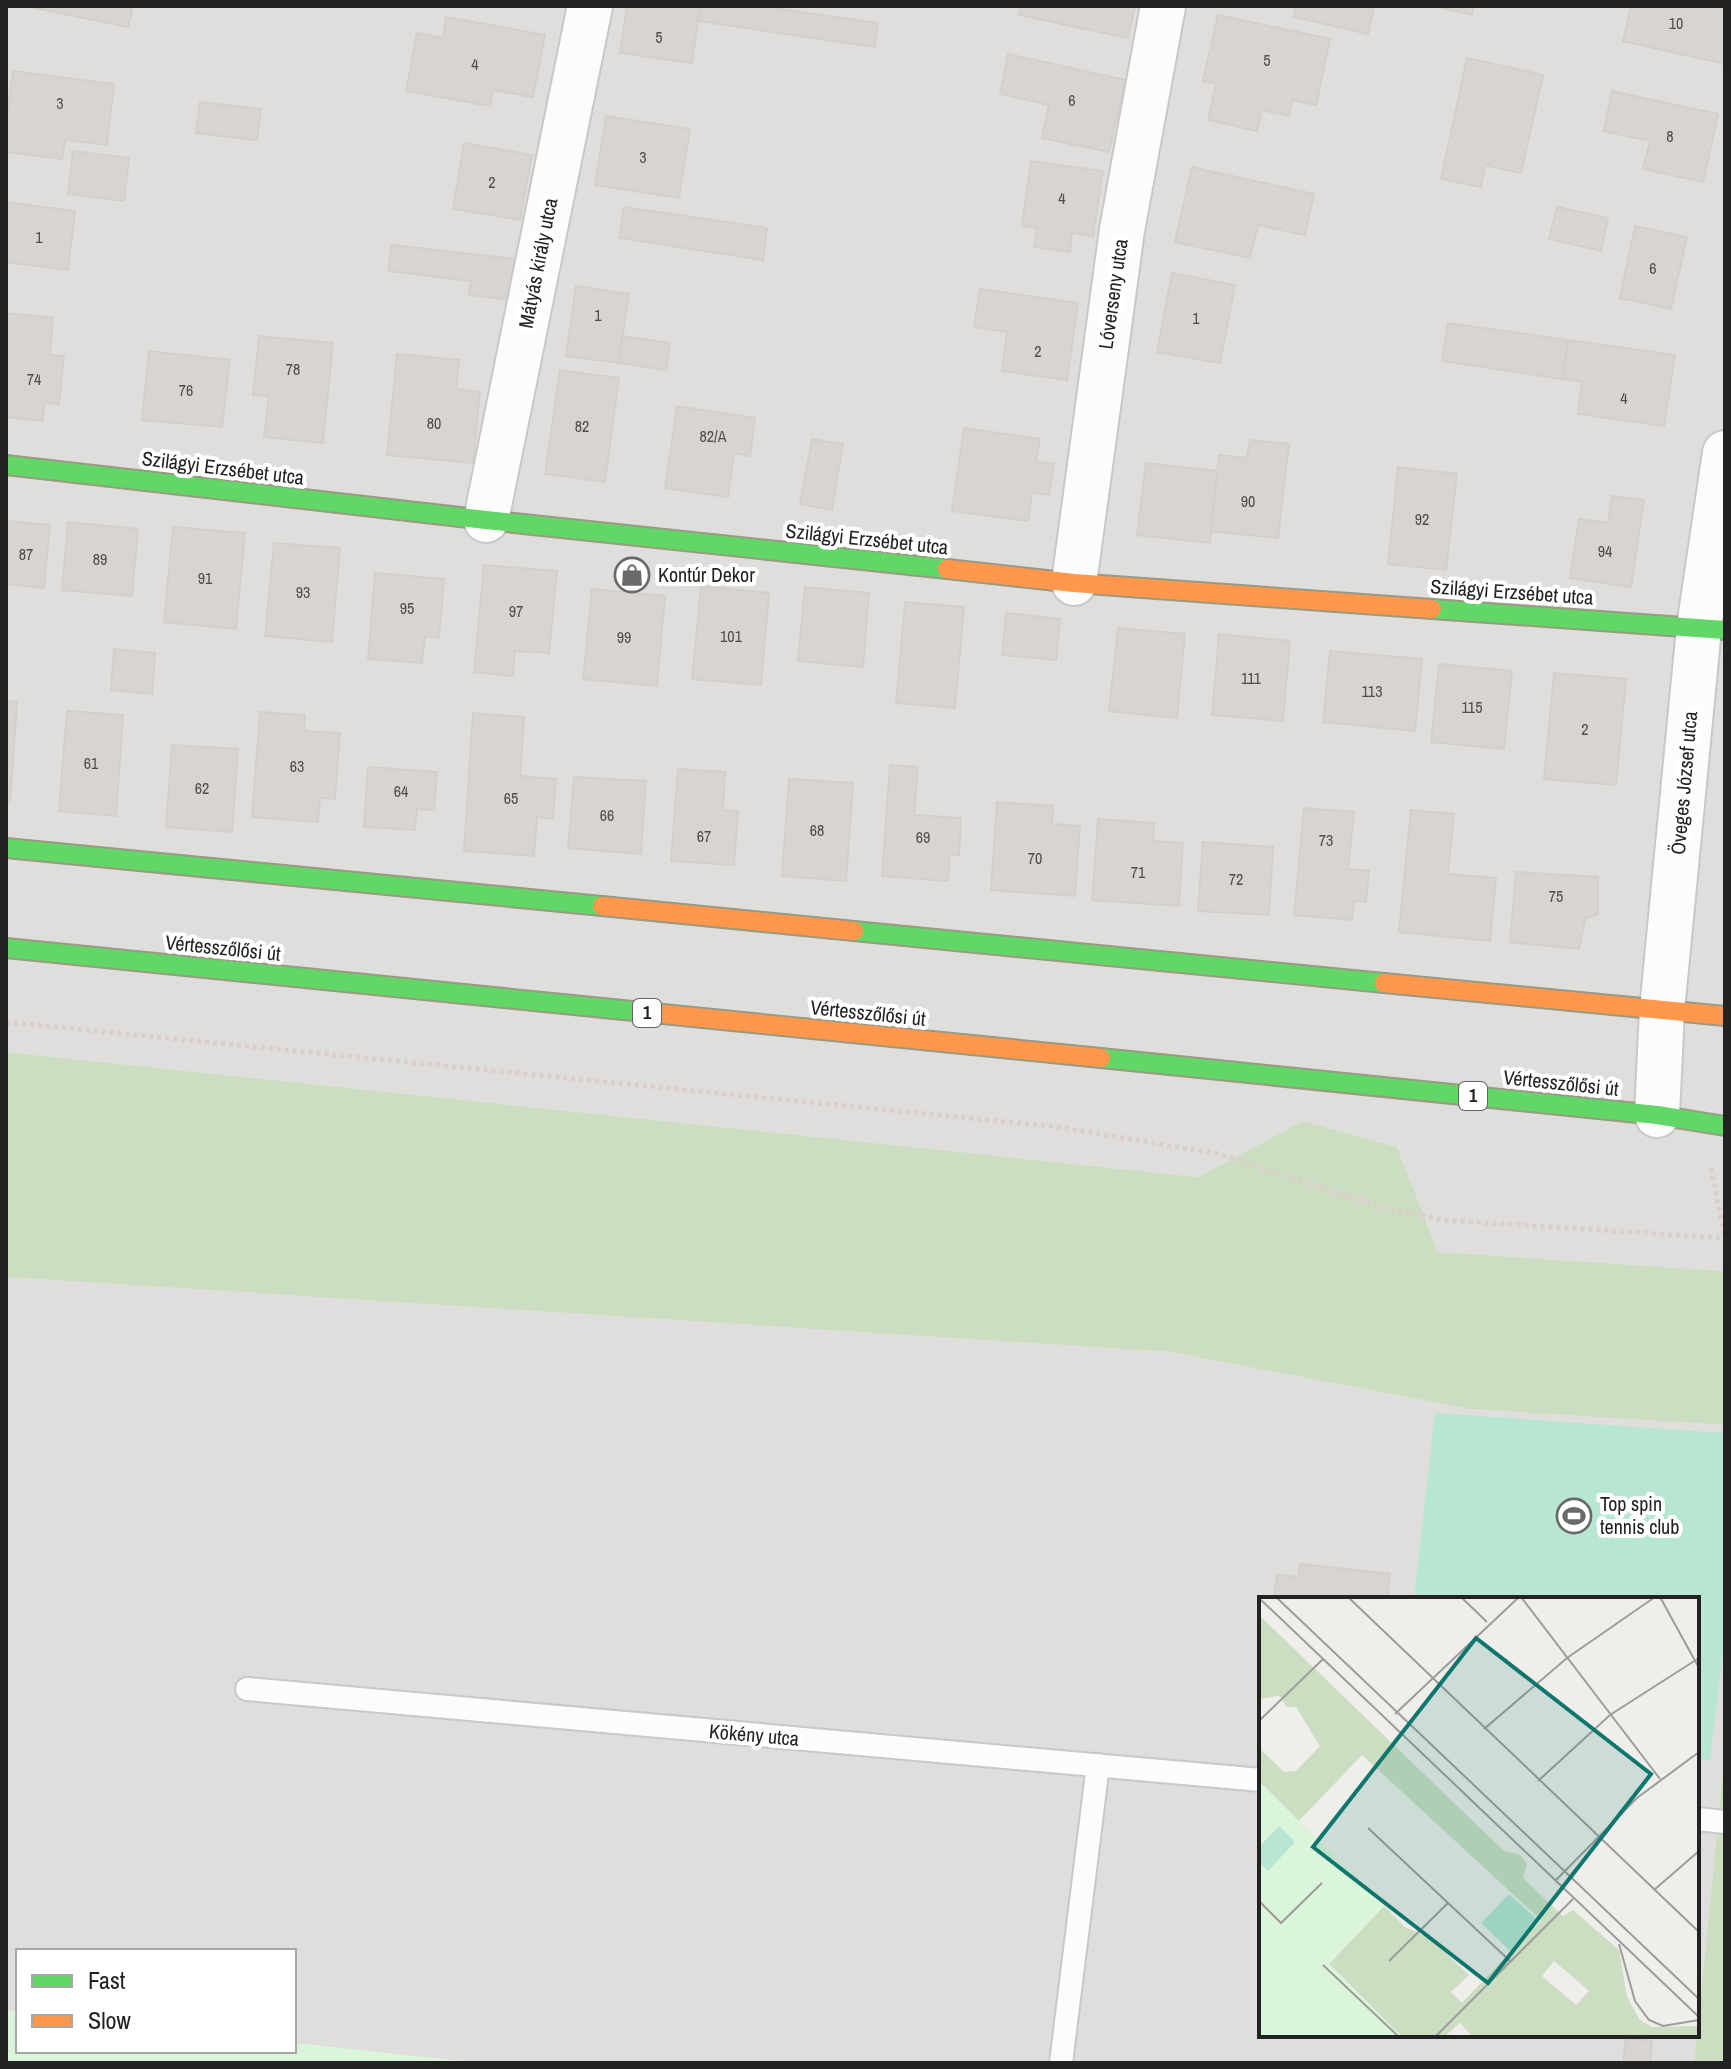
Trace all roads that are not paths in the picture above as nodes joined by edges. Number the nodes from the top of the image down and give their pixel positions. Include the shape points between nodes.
1 (590, 6) edge
2 (1163, 6) edge
3 (1725, 453) edge
4 (6, 465) edge
5 (486, 520) junction
6 (1074, 583) junction
7 (1712, 629) edge
8 (6, 848) edge
9 (6, 948) edge
10 (1662, 1010) junction
11 (1725, 1016) edge
12 (1657, 1115) junction
13 (1725, 1126) edge
14 (247, 1689) dead end
15 (1098, 1765) junction
16 (1259, 1780) edge
17 (1699, 1819) edge
18 (1725, 1822) edge
19 (1061, 2063) edge

1 - 5 street, Mátyás király utca
2 - 6 street, Lóverseny utca via 1122,230
3 - 7 street, Öveges József utca
4 - 5 street, Szilágyi Erzsébet utca
5 - 6 street, Szilágyi Erzsébet utca
6 - 7 street, Szilágyi Erzsébet utca
7 - 10 street, Öveges József utca
8 - 10 street
9 - 12 street, Vértesszőlősi út / 1
10 - 11 street
10 - 12 street, Öveges József utca
12 - 13 street, Vértesszőlősi út / 1
14 - 15 lane, Kökény utca
15 - 16 lane, Kökény utca
15 - 19 lane
17 - 18 lane

